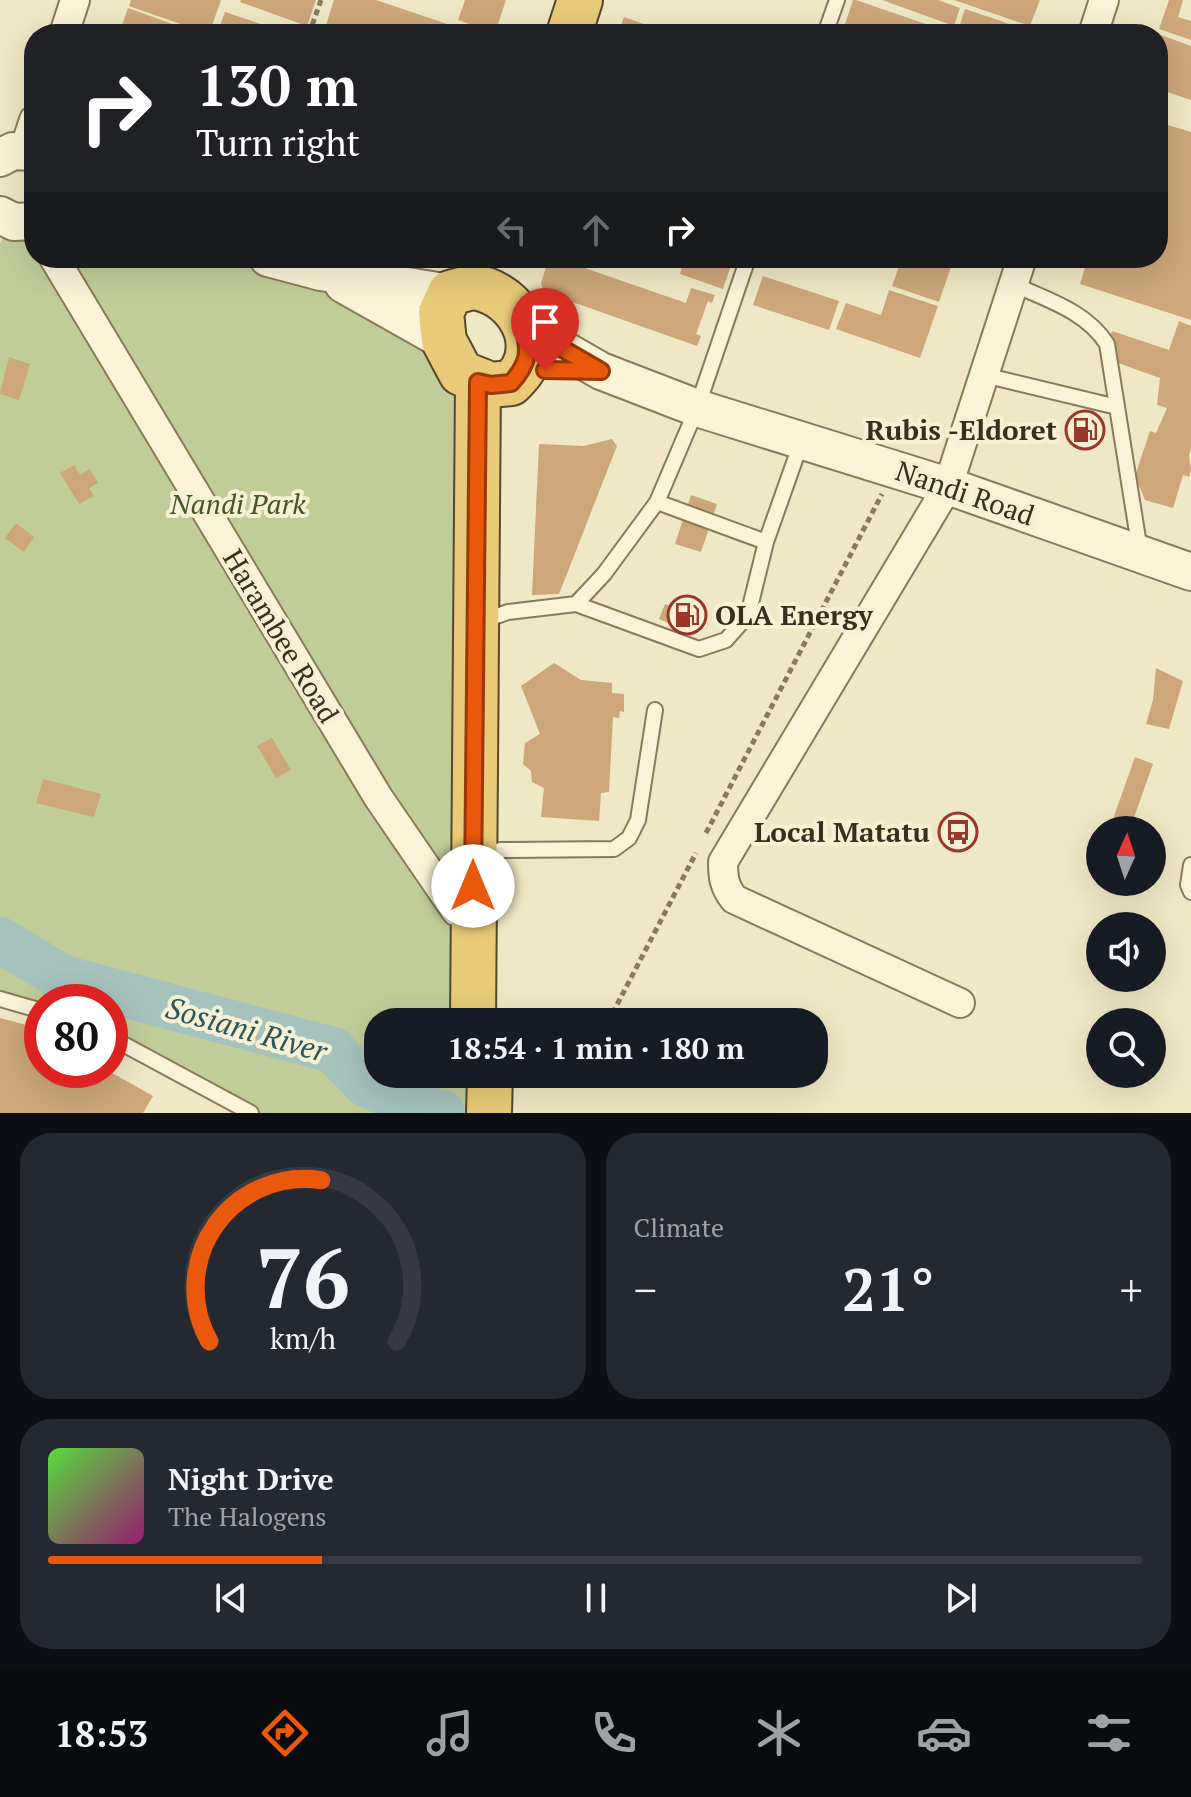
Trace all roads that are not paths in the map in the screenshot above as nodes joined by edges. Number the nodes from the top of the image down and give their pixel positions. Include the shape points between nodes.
1 (75, 0) edge
2 (580, 0) edge
3 (837, 0) edge
4 (1104, 0) edge
5 (67, 24) edge
6 (572, 24) edge
7 (829, 24) edge
8 (1096, 24) edge
9 (60, 268) edge
10 (306, 268) edge
11 (745, 268) edge
12 (1018, 271) edge
13 (321, 272) junction
14 (491, 287) edge
15 (444, 341) junction
16 (601, 371) junction
17 (984, 375) junction
18 (501, 378) junction
19 (1117, 407) junction
20 (697, 408) junction
21 (802, 439) junction
22 (948, 486) junction
23 (657, 502) junction
24 (766, 542) junction
25 (1141, 555) junction
26 (1191, 572) edge
27 (576, 604) junction
28 (486, 619) junction
29 (655, 710) dead end
30 (500, 850) junction
31 (1191, 865) edge
32 (1191, 892) edge
33 (473, 915) junction
34 (0, 999) edge
35 (960, 1003) dead end
36 (24, 1006) edge
37 (473, 1008) edge
38 (493, 1008) edge
39 (128, 1047) edge
40 (251, 1113) edge

1 - 5 street
2 - 6 highway
3 - 7 lane
4 - 8 street
9 - 33 street, Harambee Road via 378,797 456,911
10 - 13 street, Nandi Road
11 - 20 lane
12 - 17 street
12 - 19 lane via 1098,330 1107,344
13 - 14 street, Nandi Road
13 - 15 street, Nandi Road
14 - 15 highway via 441,313
14 - 16 street, Nandi Road
14 - 18 highway via 529,347
15 - 18 highway via 461,373
16 - 18 street, Nandi Road
16 - 20 street, Nandi Road
17 - 19 lane
17 - 22 street
18 - 28 highway
19 - 25 lane
20 - 21 street, Nandi Road
20 - 23 lane
21 - 22 street, Nandi Road
21 - 24 lane
22 - 25 street, Nandi Road
22 - 35 street via 729,851 723,876 734,899
23 - 24 lane
23 - 27 lane
24 - 27 lane via 748,615 726,640 699,649
25 - 26 street, Nandi Road
27 - 28 lane
28 - 30 highway
28 - 33 highway
29 - 30 lane via 638,820 629,838 614,849
30 - 38 highway
31 - 32 lane
33 - 37 highway
34 - 36 lane
39 - 40 lane

